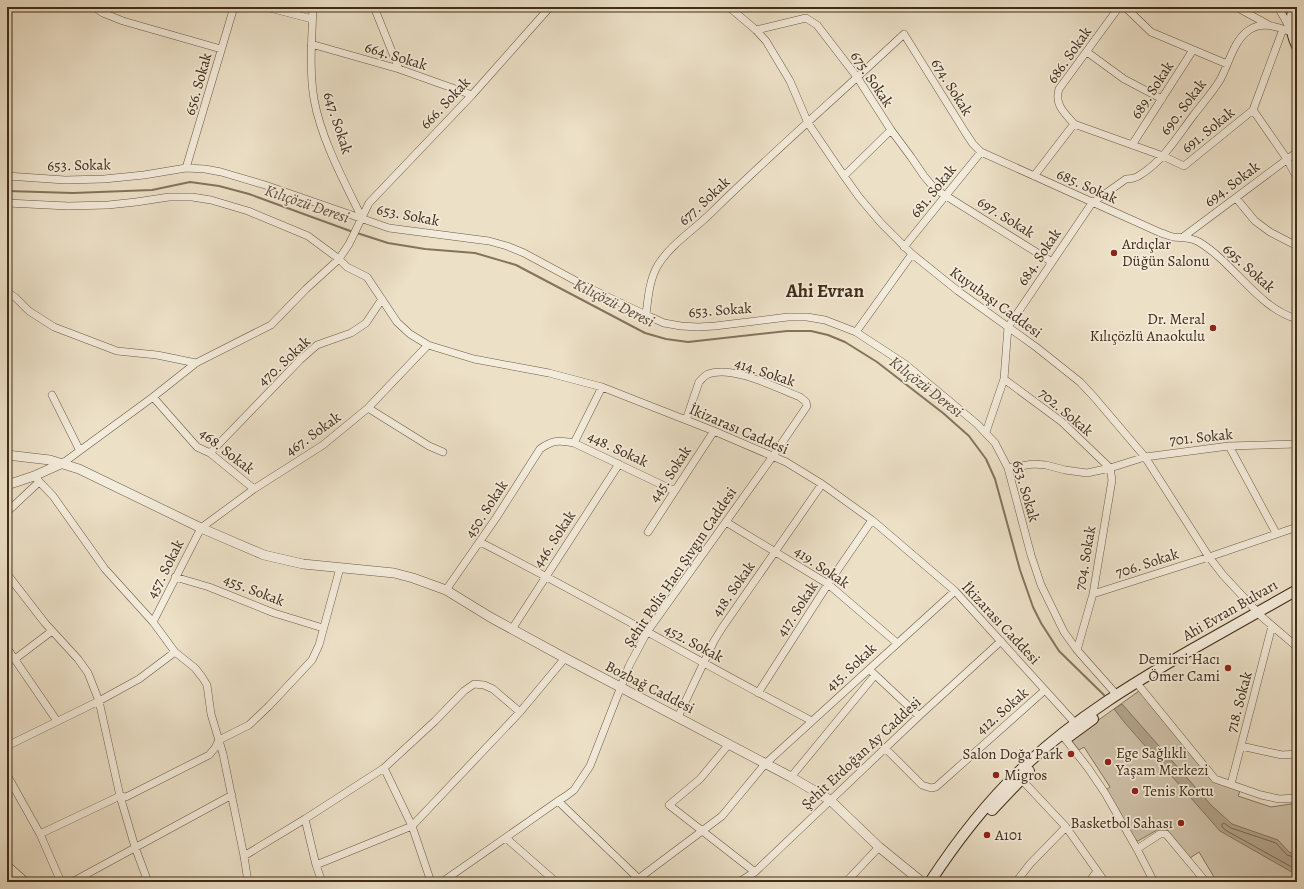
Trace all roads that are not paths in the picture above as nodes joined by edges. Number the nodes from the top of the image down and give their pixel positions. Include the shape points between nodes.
1 (94, 7) edge
2 (234, 7) edge
3 (266, 7) edge
4 (313, 7) edge
5 (374, 7) edge
6 (550, 7) edge
7 (729, 7) edge
8 (1120, 7) edge
9 (1125, 7) edge
10 (1236, 7) edge
11 (1278, 7) edge
12 (1294, 7) edge
13 (312, 19) junction
14 (1270, 25) junction
15 (756, 30) junction
16 (1288, 30) junction
17 (904, 34) joint
18 (312, 44) junction
19 (1297, 46) edge
20 (221, 49) junction
21 (1193, 50) junction
22 (1087, 52) junction
23 (1227, 64) junction
24 (399, 69) junction
25 (857, 77) junction
26 (472, 95) junction
27 (1162, 99) junction
28 (1253, 110) junction
29 (808, 123) junction
30 (1074, 124) junction
31 (891, 130) junction
32 (1132, 145) junction
33 (981, 152) junction
34 (1297, 152) edge
35 (1162, 156) junction
36 (1287, 159) junction
37 (186, 168) junction
38 (7, 176) edge
39 (844, 176) junction
40 (1034, 176) junction
41 (1297, 178) edge
42 (946, 196) junction
43 (1236, 198) junction
44 (7, 203) edge
45 (1092, 203) junction
46 (362, 218) junction
47 (1183, 237) junction
48 (1297, 246) edge
49 (904, 247) junction
50 (912, 254) junction
51 (340, 259) junction
52 (1052, 262) junction
53 (7, 292) edge
54 (382, 300) junction
55 (646, 315) junction
56 (1297, 319) edge
57 (1008, 326) junction
58 (856, 332) junction
59 (428, 346) junction
60 (196, 363) junction
61 (1004, 379) junction
62 (602, 387) junction
63 (52, 395) dead end
64 (153, 397) junction
65 (368, 408) junction
66 (804, 411) joint
67 (686, 420) junction
68 (714, 431) junction
69 (986, 432) junction
70 (548, 443) joint
71 (574, 443) junction
72 (1297, 444) edge
73 (1229, 446) junction
74 (79, 450) junction
75 (443, 452) dead end
76 (210, 453) junction
77 (7, 455) edge
78 (772, 456) junction
79 (1145, 457) junction
80 (63, 463) junction
81 (619, 464) junction
82 (1008, 468) junction
83 (1110, 468) junction
84 (37, 479) junction
85 (822, 484) junction
86 (7, 485) edge
87 (254, 489) junction
88 (675, 491) junction
89 (7, 512) edge
90 (872, 520) junction
91 (726, 522) junction
92 (1297, 527) edge
93 (201, 528) junction
94 (648, 532) dead end
95 (1276, 533) junction
96 (480, 542) junction
97 (775, 551) junction
98 (1209, 557) junction
99 (340, 568) junction
100 (7, 574) edge
101 (546, 576) junction
102 (175, 577) junction
103 (828, 584) junction
104 (446, 590) junction
105 (1297, 590) edge
106 (955, 591) junction
107 (1093, 594) junction
108 (1297, 597) edge
109 (1260, 614) junction
110 (153, 622) junction
111 (1272, 626) junction
112 (323, 628) junction
113 (512, 629) junction
114 (52, 631) junction
115 (647, 632) junction
116 (897, 642) junction
117 (1001, 642) junction
118 (1297, 647) edge
119 (7, 648) edge
120 (1077, 650) junction
121 (175, 652) junction
122 (565, 658) junction
123 (15, 659) junction
124 (704, 662) junction
125 (868, 669) junction
126 (875, 675) junction
127 (1139, 684) junction
128 (621, 688) junction
129 (1045, 690) junction
130 (758, 693) junction
131 (1116, 694) junction
132 (99, 701) junction
133 (520, 712) junction
134 (919, 716) junction
135 (678, 718) junction
136 (57, 721) junction
137 (812, 721) junction
138 (1075, 723) junction
139 (1064, 737) junction
140 (219, 740) junction
141 (729, 744) junction
142 (7, 746) edge
143 (1241, 746) junction
144 (885, 748) junction
145 (1297, 754) edge
146 (765, 764) junction
147 (384, 768) junction
148 (7, 775) edge
149 (791, 777) junction
150 (1021, 780) junction
151 (1231, 784) junction
152 (232, 795) junction
153 (120, 796) junction
154 (1297, 798) edge
155 (830, 800) junction
156 (558, 801) junction
157 (305, 819) junction
158 (412, 826) junction
159 (1066, 827) junction
160 (703, 831) junction
161 (40, 834) junction
162 (506, 838) junction
163 (135, 847) junction
164 (879, 847) junction
165 (1137, 849) junction
166 (244, 856) junction
167 (316, 865) junction
168 (7, 866) edge
169 (1097, 871) junction
170 (753, 874) junction
171 (553, 881) edge
172 (638, 881) edge
173 (25, 882) edge
174 (61, 882) edge
175 (72, 882) edge
176 (148, 882) edge
177 (248, 882) edge
178 (322, 882) edge
179 (431, 882) edge
180 (442, 882) edge
181 (739, 882) edge
182 (756, 882) edge
183 (846, 882) edge
184 (922, 882) edge
185 (930, 882) edge
186 (937, 882) edge
187 (1016, 882) edge
188 (1089, 882) edge
189 (1105, 882) edge
190 (1154, 882) edge
191 (1206, 882) edge

1 - 20 street via 123,21
2 - 20 street, 656. Sokak
3 - 13 street
4 - 13 street, 647. Sokak
5 - 24 street
6 - 26 street, 666. Sokak
7 - 15 street, Kuyubaşı Caddesi
8 - 22 street, 686. Sokak
9 - 21 street via 1151,32
10 - 14 street
11 - 16 street
12 - 16 main road
13 - 18 street, 647. Sokak
14 - 16 street
14 - 23 street, 690. Sokak via 1262,25 1248,31 1236,44
15 - 25 street, 675. Sokak via 806,18 817,25
15 - 29 street, Kuyubaşı Caddesi via 766,41 790,81
16 - 19 main road
16 - 28 street, 691. Sokak
17 - 25 street, 677. Sokak
17 - 33 street, 674. Sokak via 965,132
18 - 24 street, 664. Sokak
18 - 46 street, 647. Sokak via 317,110 332,154
20 - 37 street, 656. Sokak
21 - 23 street
21 - 27 street, 689. Sokak
22 - 27 street via 1124,79
22 - 30 street, 686. Sokak via 1059,89 1057,97 1059,105
23 - 35 street, 690. Sokak via 1216,86
24 - 26 street, 664. Sokak
25 - 29 street, 677. Sokak
25 - 31 street, 675. Sokak
26 - 46 street, 666. Sokak via 369,203
27 - 32 street, 689. Sokak
28 - 35 street, 691. Sokak via 1184,166
28 - 36 street
29 - 39 street, Kuyubaşı Caddesi
29 - 55 street, 677. Sokak via 669,250 657,266 648,292
30 - 32 street, 691. Sokak
30 - 40 street
31 - 39 street
31 - 42 street, 675. Sokak via 924,176 935,189
32 - 35 street, 691. Sokak
33 - 40 street, 685. Sokak
33 - 42 street, 681. Sokak
34 - 36 street, 694. Sokak
35 - 45 street, 690. Sokak via 1140,176 1126,179
36 - 41 street
36 - 43 street, 694. Sokak
37 - 38 street, 653. Sokak via 104,179 65,180
37 - 46 street, 653. Sokak via 221,172
39 - 49 street, Kuyubaşı Caddesi via 876,218
40 - 45 street, 685. Sokak
42 - 49 street, 681. Sokak
42 - 52 street, 697. Sokak
43 - 47 street, 694. Sokak
43 - 48 street via 1255,221
44 - 51 street, İkizarası Caddesi via 68,206 108,205 170,197 211,200 248,211 308,236
45 - 47 street, 685. Sokak via 1161,233
45 - 52 street, 684. Sokak
46 - 51 street, 666. Sokak
46 - 55 street, 653. Sokak via 389,228 489,241 507,246
47 - 56 street, 695. Sokak via 1198,242 1214,253 1274,308
49 - 50 street, Kuyubaşı Caddesi
50 - 57 street, Kuyubaşı Caddesi via 958,292
50 - 58 street
51 - 54 street, İkizarası Caddesi via 353,271 367,277
51 - 60 street, 666. Sokak via 271,325
52 - 57 street, 684. Sokak
53 - 60 street via 29,311 54,327 77,336 117,351 157,354
54 - 59 street, İkizarası Caddesi via 403,328
54 - 76 street, 470. Sokak via 366,323 352,333 317,345 300,360
55 - 58 street, 653. Sokak via 664,323 698,327 807,317 825,320
57 - 61 street
57 - 79 street, Kuyubaşı Caddesi via 1080,382
58 - 69 street, 653. Sokak via 905,364
59 - 62 street, İkizarası Caddesi via 474,359 549,373
59 - 65 street, 467. Sokak
60 - 64 street, 666. Sokak
61 - 69 street
61 - 83 street, 702. Sokak via 1062,422
62 - 67 street, İkizarası Caddesi
62 - 71 street
63 - 74 street
64 - 74 street, 666. Sokak
64 - 76 street, 468. Sokak via 197,447
65 - 75 street
65 - 87 street, 467. Sokak via 323,446
66 - 67 street, 414. Sokak via 806,402 800,397 743,375 727,372 703,377
66 - 78 street, Şehit Polis Hacı Şıvgın Caddesi
67 - 68 street, İkizarası Caddesi
68 - 78 street, İkizarası Caddesi
68 - 88 street, 445. Sokak
69 - 82 street, 653. Sokak
70 - 71 street, 448. Sokak
70 - 96 street, 450. Sokak via 540,449
71 - 81 street, 448. Sokak
72 - 73 street, 701. Sokak
73 - 79 street, 701. Sokak
73 - 95 street
74 - 80 street, 666. Sokak
76 - 87 street, 468. Sokak
77 - 80 street, Bozbağ Caddesi
78 - 85 street, İkizarası Caddesi
78 - 91 street, Şehit Polis Hacı Şıvgın Caddesi
79 - 83 street, 701. Sokak
79 - 98 street, Kuyubaşı Caddesi
80 - 84 street
80 - 93 street, Bozbağ Caddesi via 79,468
81 - 88 street, 448. Sokak
81 - 101 street, 446. Sokak
82 - 83 street, 701. Sokak via 1033,464 1087,473
82 - 120 street, 653. Sokak via 1041,585 1064,632
83 - 107 street, 704. Sokak via 1112,480
84 - 86 street
84 - 89 street
84 - 110 street via 53,496 104,569
85 - 90 street, İkizarası Caddesi
85 - 97 street, 418. Sokak
87 - 93 street, 467. Sokak
88 - 94 street, 445. Sokak
90 - 103 street, 417. Sokak
90 - 106 street, İkizarası Caddesi
91 - 97 street, 419. Sokak
91 - 115 street, Şehit Polis Hacı Şıvgın Caddesi
92 - 95 street, 706. Sokak
93 - 99 street, Bozbağ Caddesi via 264,556
93 - 102 street, 457. Sokak
95 - 98 street, 706. Sokak
96 - 101 street, 452. Sokak
96 - 104 street, 450. Sokak
97 - 103 street, 419. Sokak
97 - 124 street, 418. Sokak via 722,628
98 - 107 street, 706. Sokak
98 - 109 street, Kuyubaşı Caddesi
99 - 104 street, Bozbağ Caddesi via 403,575
99 - 112 street
100 - 114 street
101 - 113 street, 446. Sokak
101 - 115 street, 452. Sokak
102 - 110 street, 457. Sokak
102 - 112 street, 455. Sokak via 209,586 274,613
103 - 116 street, 419. Sokak
103 - 130 street, 417. Sokak
104 - 113 street, Bozbağ Caddesi
105 - 109 main road, Ahi Evran Bulvarı
106 - 116 street, 415. Sokak
106 - 117 street, İkizarası Caddesi
107 - 120 street, 704. Sokak
108 - 109 main road, Ahi Evran Bulvarı
109 - 111 street, Kuyubaşı Caddesi
109 - 127 main road, Ahi Evran Bulvarı
110 - 121 street
111 - 118 street, Kuyubaşı Caddesi
111 - 143 street, 718. Sokak
112 - 140 street via 312,660 300,674 249,725
113 - 122 street, Bozbağ Caddesi
114 - 123 street
114 - 132 street via 88,673
115 - 124 street, 452. Sokak
115 - 128 street, Şehit Polis Hacı Şıvgın Caddesi via 629,666
116 - 125 street, 415. Sokak
117 - 129 street, İkizarası Caddesi
117 - 134 street, Şehit Erdoğan Ay Caddesi
119 - 123 street
120 - 131 street, 653. Sokak
121 - 132 street via 139,679
121 - 140 street via 202,677
122 - 128 street, Bozbağ Caddesi
122 - 133 street
123 - 136 street
124 - 130 street, 452. Sokak
124 - 135 street, 418. Sokak
125 - 126 street
125 - 137 street, 415. Sokak
126 - 134 street
126 - 149 street
127 - 131 main road
127 - 139 main road
127 - 151 street via 1215,779
128 - 135 street, Bozbağ Caddesi
128 - 156 street, Şehit Polis Hacı Şıvgın Caddesi via 590,766 574,790
129 - 138 street, İkizarası Caddesi
129 - 144 street, 412. Sokak via 936,787 922,785
130 - 137 street, 452. Sokak
131 - 138 main road
132 - 136 street
132 - 153 street
133 - 147 street via 493,689 474,684
133 - 158 street
134 - 144 street, Şehit Erdoğan Ay Caddesi
135 - 141 street, Bozbağ Caddesi
136 - 142 street
137 - 146 street, 415. Sokak
138 - 139 main road
139 - 150 main road
139 - 165 street via 1092,774
139 - 185 main road via 1028,763 999,792 961,837
140 - 152 street
140 - 153 street via 209,755 126,797
141 - 146 street, Bozbağ Caddesi
141 - 160 street via 700,779 669,805
143 - 145 street via 1282,755
143 - 151 street, 718. Sokak
144 - 155 street, Şehit Erdoğan Ay Caddesi
146 - 149 street, Bozbağ Caddesi
146 - 160 street, 415. Sokak via 722,816
147 - 157 street
147 - 158 street
148 - 161 street
149 - 155 street, Bozbağ Caddesi
150 - 159 street
150 - 186 main road via 965,842
151 - 154 street via 1279,799
152 - 163 street
152 - 166 street
153 - 161 street
153 - 163 street
155 - 164 street, Bozbağ Caddesi
155 - 170 street, Şehit Erdoğan Ay Caddesi
156 - 162 street, Şehit Polis Hacı Şıvgın Caddesi
156 - 172 street
157 - 166 street
157 - 167 street
158 - 167 street
158 - 179 street
159 - 169 street
159 - 187 street
160 - 170 street
160 - 172 street, 415. Sokak
161 - 174 street
162 - 171 street
162 - 180 street, Şehit Polis Hacı Şıvgın Caddesi
163 - 175 street
163 - 176 street
164 - 183 street
164 - 184 street, Bozbağ Caddesi
165 - 190 street
165 - 191 street via 1160,834 1166,834
166 - 177 street
167 - 178 street
168 - 173 street
169 - 188 street
169 - 189 street
170 - 181 street, Şehit Erdoğan Ay Caddesi
170 - 182 street

